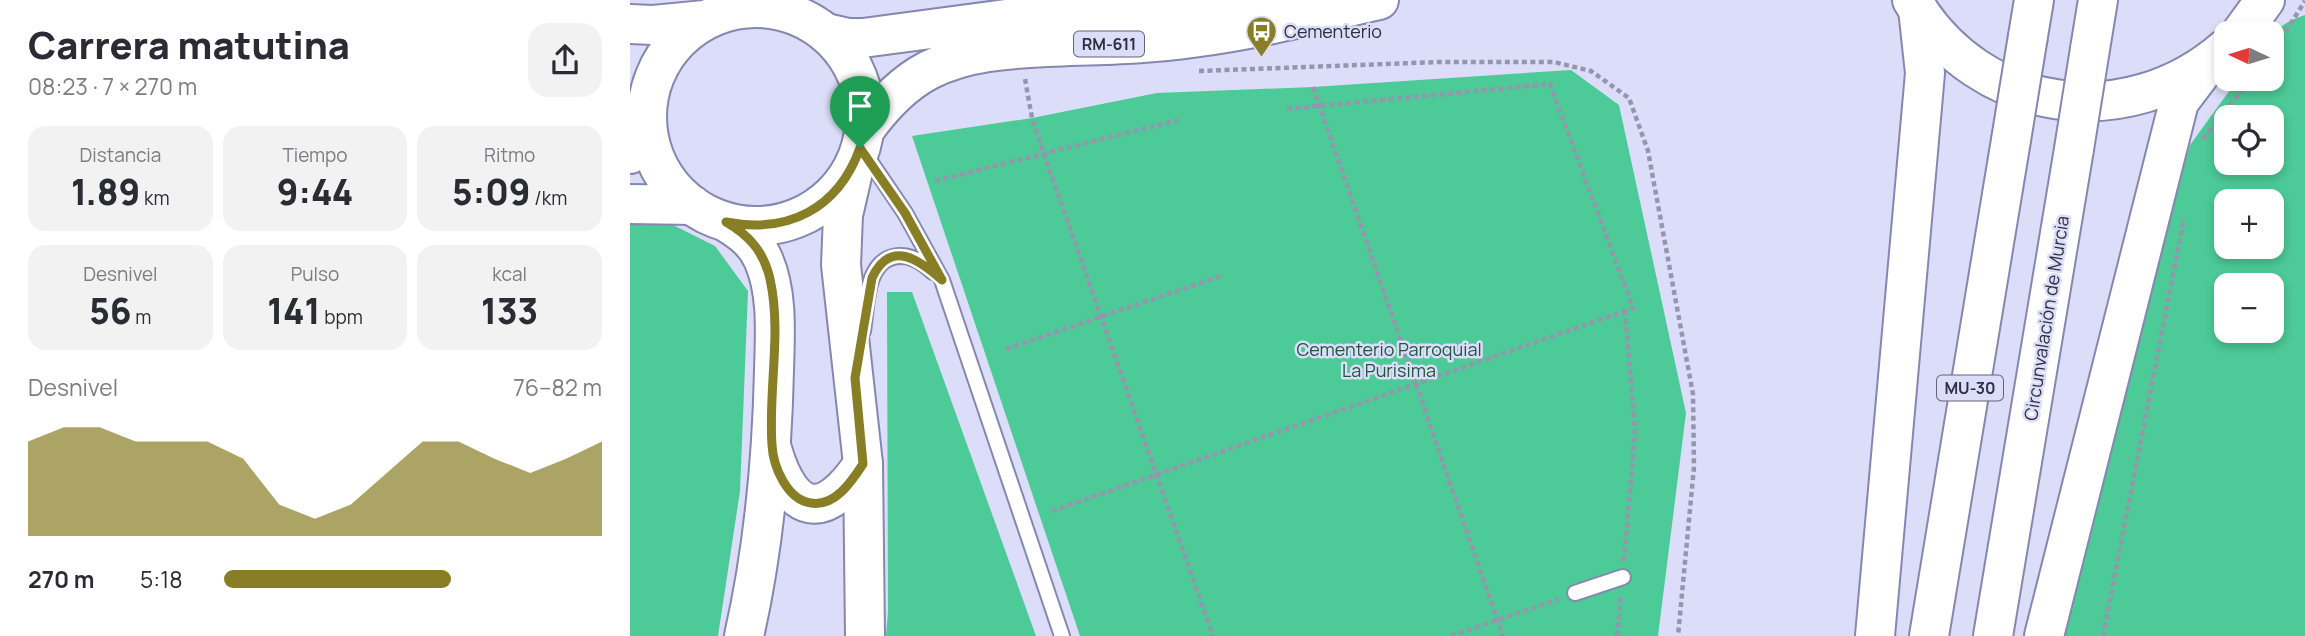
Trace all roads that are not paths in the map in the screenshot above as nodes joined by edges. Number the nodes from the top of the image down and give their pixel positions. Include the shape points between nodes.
1 (1284, 0) edge
2 (1379, 0) edge
3 (2098, 0) edge
4 (2265, 0) edge
5 (1915, 5) edge
6 (2031, 18) edge
7 (705, 20) junction
8 (2250, 21) edge
9 (630, 24) edge
10 (826, 33) junction
11 (2214, 58) edge
12 (2214, 59) edge
13 (639, 115) edge
14 (860, 148) junction
15 (630, 204) edge
16 (692, 205) junction
17 (726, 222) junction
18 (942, 280) junction
19 (855, 378) junction
20 (772, 446) junction
21 (863, 464) junction
22 (1623, 577) road end
23 (1575, 593) road end
24 (744, 636) edge
25 (865, 636) edge
26 (1062, 636) edge
27 (1875, 636) edge
28 (1929, 636) edge
29 (1993, 636) edge
30 (2044, 636) edge

1 - 10 main road, RM-611 via 1006,19 863,38
2 - 14 main road, RM-611 via 1189,39 977,54 943,64 887,102
3 - 29 main road, Circunvalación de Murcia, bridge
4 - 8 main road
5 - 11 main road via 1944,41 1975,68 2011,87 2051,99 2091,103 2132,98 2171,85
5 - 27 main road via 1925,73
6 - 28 main road, MU-30, bridge
7 - 9 main road, RM-611
7 - 10 main road, RM-611 via 740,9 776,9
7 - 13 main road, RM-611 via 689,30 665,57
10 - 14 main road, RM-611 via 857,78 865,109
12 - 30 main road via 2179,102
13 - 16 main road, RM-611 via 660,169
14 - 17 main road, RM-611 via 841,185 823,203 793,220 760,226
14 - 18 lane via 905,213
14 - 19 main road via 843,215 841,265
15 - 16 main road
16 - 17 main road, RM-611
17 - 20 main road via 756,246 770,278
18 - 19 lane via 924,264 900,255 878,265
18 - 26 lane
19 - 21 main road
20 - 21 main road via 783,481 800,500 812,504 835,497
20 - 24 main road via 760,555
21 - 25 main road
22 - 23 lane

